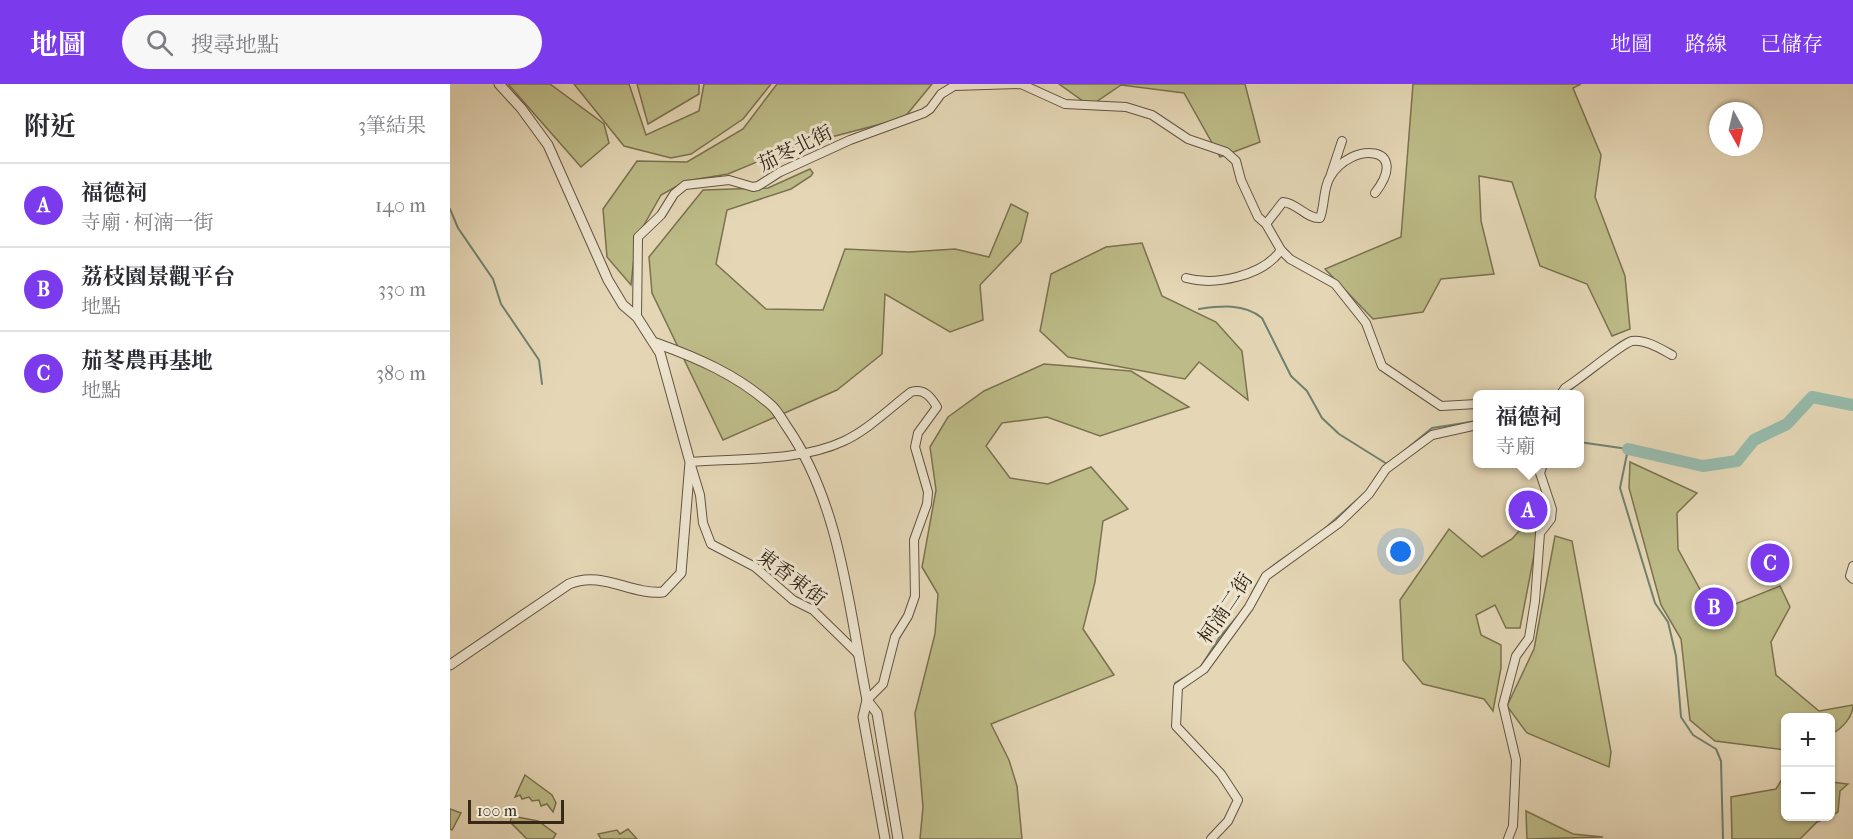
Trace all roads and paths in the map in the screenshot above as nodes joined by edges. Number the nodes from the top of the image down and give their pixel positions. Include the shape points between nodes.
1 (499, 84) edge
2 (1342, 141) dead end
3 (1330, 176) junction
4 (1375, 193) dead end
5 (1266, 224) junction
6 (1281, 250) junction
7 (1186, 278) dead end
8 (637, 317) junction
9 (656, 343) junction
10 (1672, 355) dead end
11 (1564, 390) edge
12 (1473, 403) edge
13 (1473, 426) edge
14 (805, 453) junction
15 (690, 462) junction
16 (1542, 468) edge
17 (1853, 566) edge
18 (1853, 579) edge
19 (858, 654) junction
20 (450, 665) edge
21 (867, 700) junction
22 (885, 839) edge
23 (898, 839) edge
24 (1211, 839) edge
25 (1508, 839) edge

1 - 8 street via 548,145 608,280 623,305
2 - 3 street
3 - 4 street via 1357,155 1380,154 1388,172
3 - 5 street via 1320,218 1283,202
5 - 6 street, 茄苳北街
5 - 8 street, 茄苳北街 via 1258,217 1246,192 1236,161 1226,152 1188,139 1152,115 1126,107 1065,104 1021,84 954,86 924,113 850,140 758,186 729,180 693,183 678,190 662,215 638,237
6 - 7 street via 1275,259 1239,278
6 - 12 street, 茄苳北街 via 1335,284 1366,323 1387,372 1442,406
8 - 9 street
9 - 14 street via 736,378 773,406
9 - 15 street
10 - 11 street via 1633,341
13 - 24 street, 柯湳二街 via 1432,435 1386,469 1369,494 1340,523 1266,576 1249,607 1204,669 1178,687 1176,726 1221,774 1238,800 1228,821
14 - 15 street
14 - 19 street via 835,538
14 - 21 street via 853,436 911,392 924,392 937,406 918,433 915,447 928,492 915,540 915,596 894,637 883,684
15 - 19 street, 東香東街 via 711,544 755,567 794,600 813,610
15 - 20 street via 681,573 668,589 657,592 582,578
16 - 25 street via 1551,519 1539,533 1529,638 1516,656 1503,705 1516,760 1513,826
17 - 18 street
19 - 21 street
21 - 22 street via 863,717
21 - 23 street via 876,713

